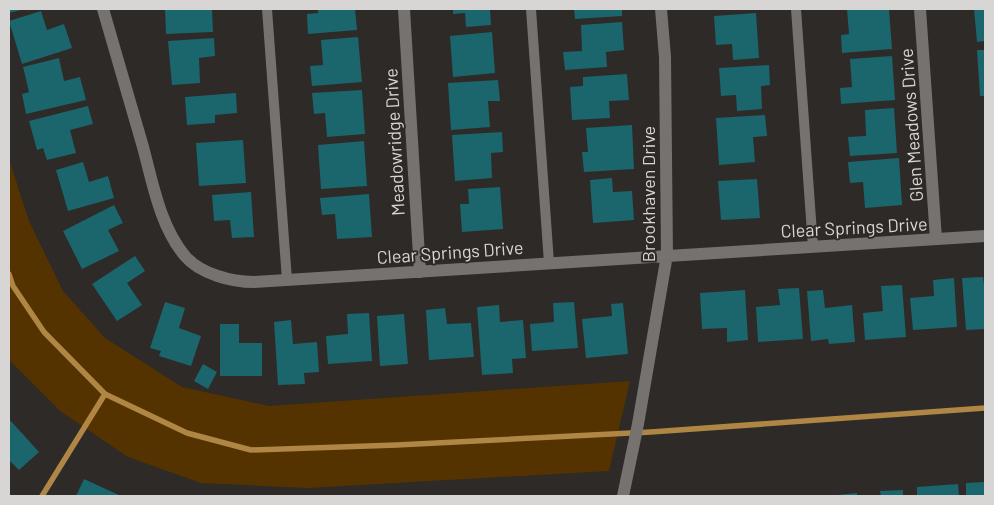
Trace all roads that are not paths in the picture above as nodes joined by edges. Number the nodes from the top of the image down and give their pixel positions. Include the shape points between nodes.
1 (103, 9) edge
2 (267, 9) edge
3 (404, 9) edge
4 (531, 9) edge
5 (661, 9) edge
6 (796, 9) edge
7 (920, 9) edge
8 (985, 236) edge
9 (936, 239) junction
10 (813, 246) junction
11 (667, 256) junction
12 (549, 263) junction
13 (420, 272) junction
14 (287, 280) junction
15 (623, 496) edge

1 - 14 street, Clear Springs Drive via 169,233 186,258 210,274 243,282
2 - 14 lane
3 - 13 street, Meadowridge Drive
4 - 12 lane
5 - 11 street, Brookhaven Drive via 665,57
6 - 10 lane
7 - 9 street, Glen Meadows Drive
8 - 9 street, Clear Springs Drive
9 - 10 street, Clear Springs Drive
10 - 11 street, Clear Springs Drive
11 - 12 street, Clear Springs Drive
11 - 15 street, Brookhaven Drive
12 - 13 street, Clear Springs Drive
13 - 14 street, Clear Springs Drive

